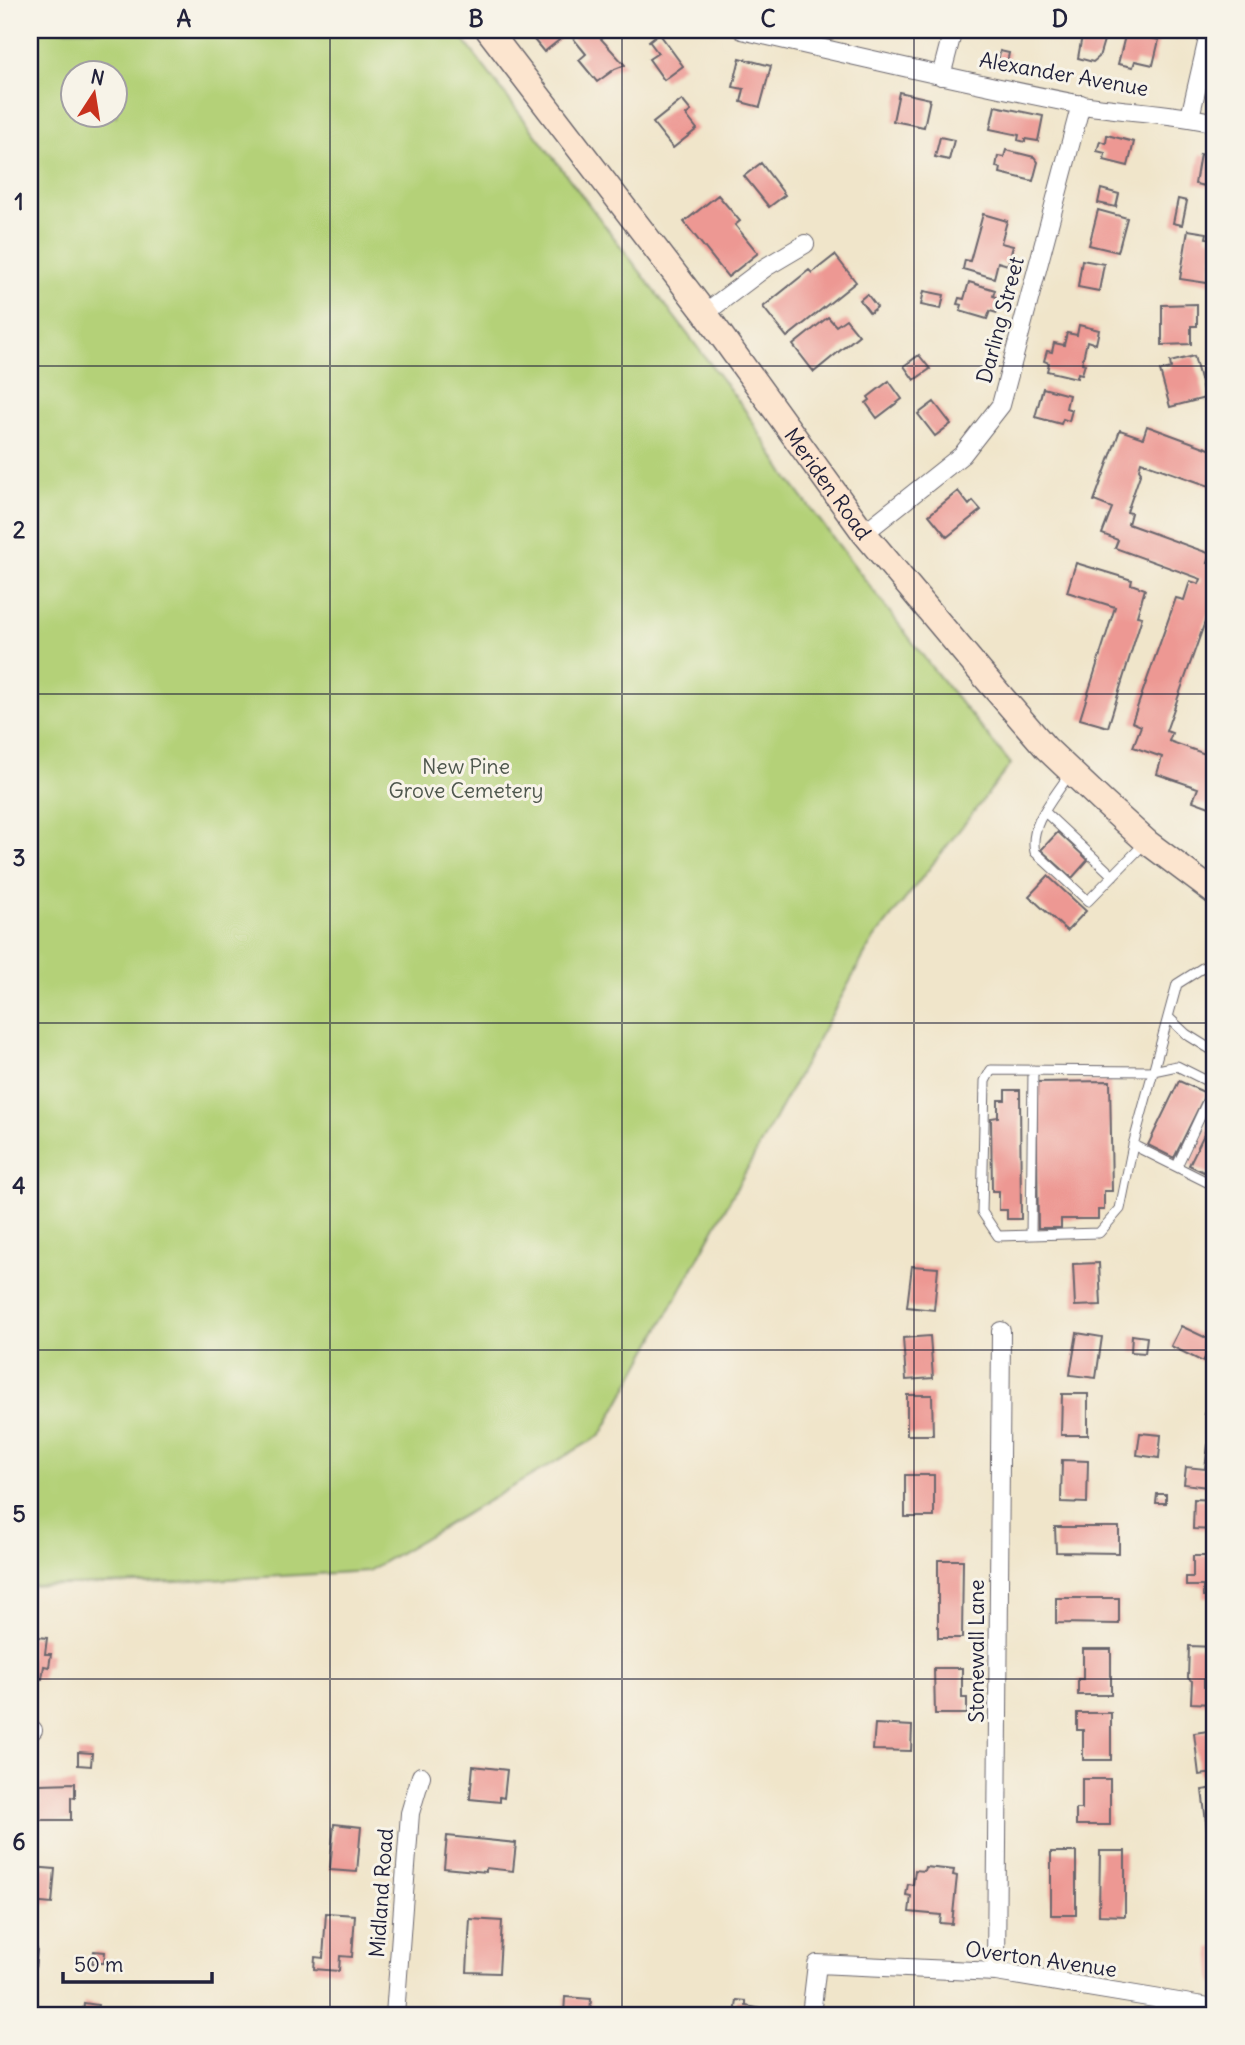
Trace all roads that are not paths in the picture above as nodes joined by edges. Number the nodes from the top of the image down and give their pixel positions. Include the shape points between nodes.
1 (488, 30) edge
2 (742, 30) edge
3 (953, 30) edge
4 (1209, 30) edge
5 (941, 76) junction
6 (1081, 104) junction
7 (1190, 117) junction
8 (1215, 123) edge
9 (805, 244) dead end
10 (705, 313) junction
11 (864, 533) junction
12 (1071, 772) junction
13 (1045, 812) junction
14 (1147, 842) junction
15 (1113, 876) junction
16 (1215, 893) edge
17 (1215, 960) edge
18 (1168, 1017) junction
19 (1215, 1052) edge
20 (1033, 1070) junction
21 (1153, 1071) junction
22 (1215, 1085) edge
23 (1133, 1145) junction
24 (1177, 1167) junction
25 (1215, 1186) edge
26 (1031, 1235) junction
27 (1001, 1331) dead end
28 (421, 1776) dead end
29 (996, 1972) junction
30 (1215, 2008) edge
31 (395, 2015) edge
32 (811, 2015) edge

1 - 10 main road, Meriden Road
2 - 5 street, Alexander Avenue
3 - 5 street
4 - 7 street
5 - 6 street, Alexander Avenue
6 - 7 street, Alexander Avenue
6 - 11 street, Darling Street via 1001,405 962,455
7 - 8 street, Alexander Avenue
9 - 10 street
10 - 11 main road, Meriden Road
11 - 12 main road, Meriden Road
12 - 13 lane
12 - 14 main road, Meriden Road
13 - 15 lane
13 - 15 lane via 1035,832 1035,852 1088,901
14 - 15 lane
14 - 16 main road, Meriden Road
17 - 18 lane via 1177,984
18 - 19 lane
18 - 21 lane
20 - 21 lane
20 - 26 lane
20 - 26 lane via 992,1070 985,1081 982,1212 998,1236
21 - 22 lane via 1177,1066
21 - 23 lane
22 - 24 lane
23 - 24 lane
23 - 26 lane via 1120,1209 1099,1233
24 - 25 lane
27 - 29 street, Stonewall Lane
28 - 31 street, Midland Road via 410,1813
29 - 30 street, Overton Avenue
29 - 32 street, Overton Avenue via 817,1964

